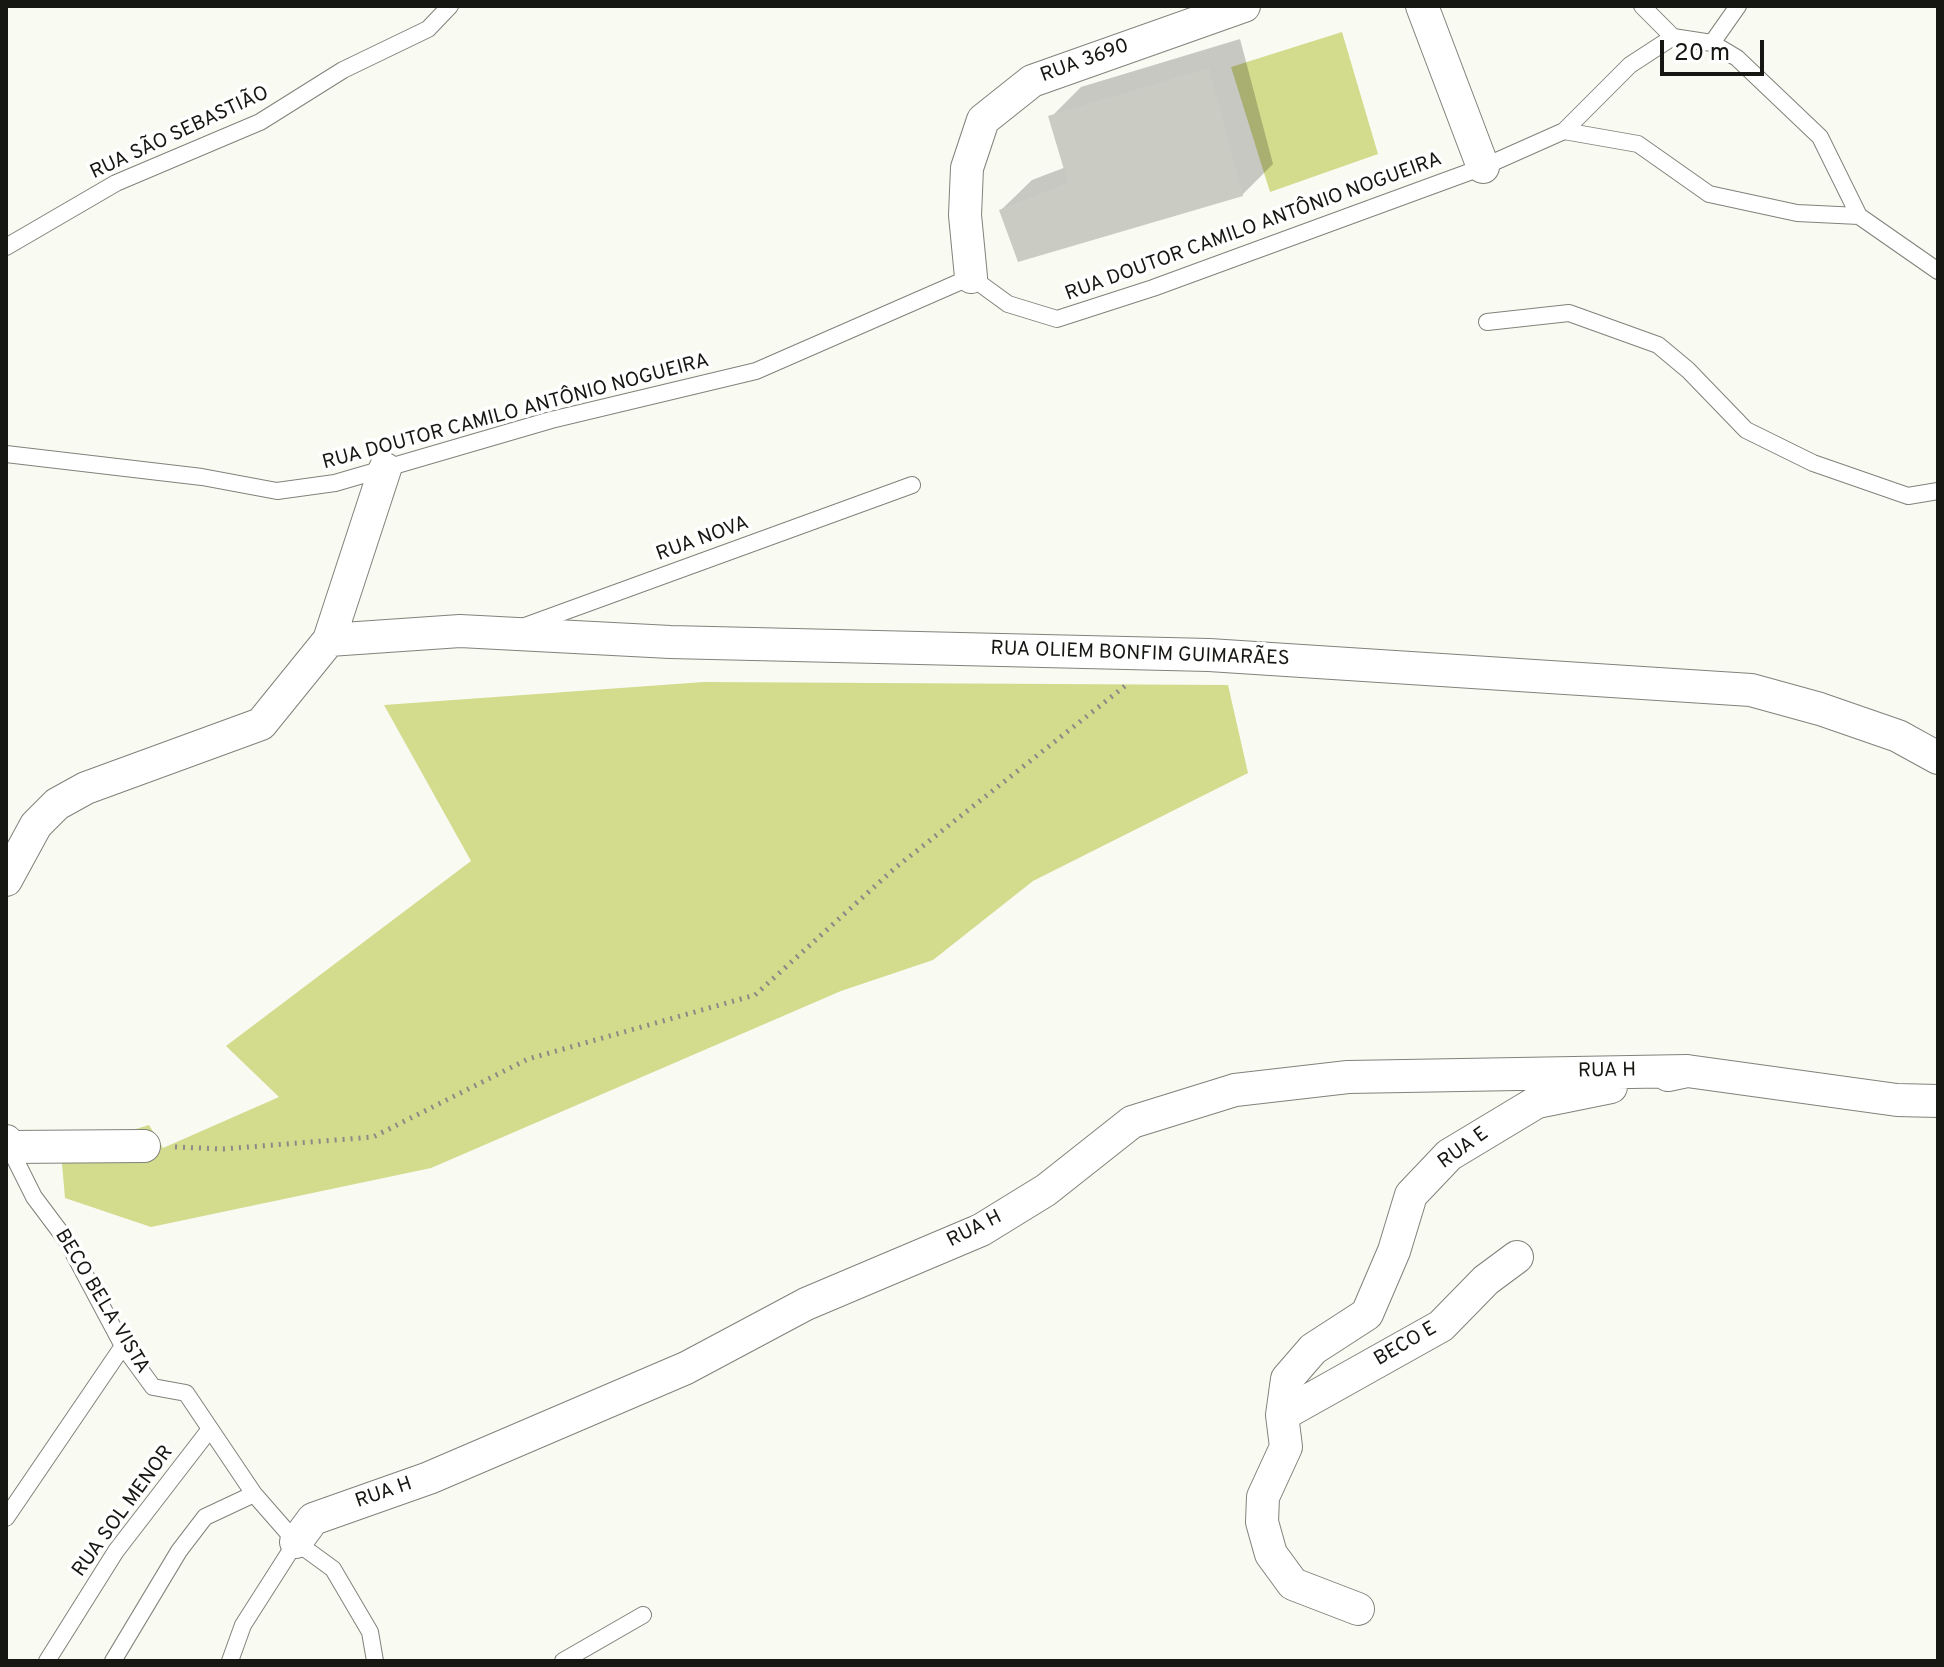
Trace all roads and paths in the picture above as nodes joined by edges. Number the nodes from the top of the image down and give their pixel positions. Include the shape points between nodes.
1 (450, 6) edge
2 (1244, 6) edge
3 (1422, 6) edge
4 (1642, 6) edge
5 (1738, 6) edge
6 (1673, 37) junction
7 (1712, 43) junction
8 (1564, 131) junction
9 (1483, 167) junction
10 (1859, 216) junction
11 (6, 247) edge
12 (1938, 271) edge
13 (971, 277) junction
14 (1487, 322) dead end
15 (6, 454) edge
16 (385, 469) junction
17 (912, 485) dead end
18 (1938, 491) edge
19 (508, 633) junction
20 (329, 640) junction
21 (1166, 653) junction
22 (1938, 758) edge
23 (6, 880) edge
24 (1687, 1071) junction
25 (1938, 1101) edge
26 (8, 1144) edge
27 (144, 1146) joint
28 (1517, 1257) dead end
29 (123, 1346) junction
30 (1282, 1415) junction
31 (210, 1429) junction
32 (254, 1494) junction
33 (6, 1518) edge
34 (296, 1542) junction
35 (1358, 1609) dead end
36 (643, 1615) dead end
37 (47, 1661) edge
38 (113, 1661) edge
39 (230, 1661) edge
40 (375, 1661) edge
41 (563, 1661) edge

1 - 11 lane, RUA SÃO SEBASTIÃO via 428,29 343,70 260,122 116,183
2 - 13 street, RUA 3690 via 1032,81 983,120 967,168
3 - 9 street
4 - 6 lane
5 - 7 lane
6 - 7 lane
6 - 8 lane, RUA DOUTOR CAMILO ANTÔNIO NOGUEIRA via 1630,65
7 - 10 lane via 1737,58 1820,137
8 - 9 lane, RUA DOUTOR CAMILO ANTÔNIO NOGUEIRA
8 - 10 lane via 1638,144 1709,194 1797,213
9 - 13 lane, RUA DOUTOR CAMILO ANTÔNIO NOGUEIRA via 1057,319 1008,304
10 - 12 lane
13 - 16 lane, RUA DOUTOR CAMILO ANTÔNIO NOGUEIRA via 756,371 551,420
14 - 18 lane via 1569,313 1658,345 1746,430 1813,463 1908,496
15 - 16 lane, RUA DOUTOR CAMILO ANTÔNIO NOGUEIRA via 277,491
16 - 20 street
17 - 19 lane, RUA NOVA
19 - 20 street, RUA OLIEM BONFIM GUIMARÃES
19 - 21 street, RUA OLIEM BONFIM GUIMARÃES via 670,642
20 - 23 street via 261,724 86,788 57,804 36,825
21 - 22 street, RUA OLIEM BONFIM GUIMARÃES via 1751,690 1898,736
21 - 27 path via 895,868 755,995 528,1059 373,1137 223,1149
24 - 25 street, RUA E
24 - 30 street, RUA E via 1537,1102 1449,1155 1411,1195 1367,1314 1313,1349 1287,1379
24 - 34 street, RUA H via 1348,1077 1235,1090 1132,1122 1046,1190 981,1230 806,1304 671,1374 429,1478 313,1519
26 - 27 street, BECO BELA VISTA
26 - 29 lane, BECO BELA VISTA
28 - 30 street, BECO E via 1441,1326
29 - 31 lane, BECO BELA VISTA via 153,1387 186,1393
29 - 33 lane
30 - 35 street, RUA E via 1286,1447 1263,1497 1262,1522 1271,1554 1293,1584
31 - 32 lane, BECO BELA VISTA
31 - 37 lane, RUA SOL MENOR via 116,1551
32 - 34 lane, BECO BELA VISTA
32 - 38 lane via 205,1517
34 - 39 lane via 243,1625
34 - 40 lane, BECO BELA VISTA via 333,1569 370,1632
36 - 41 lane

